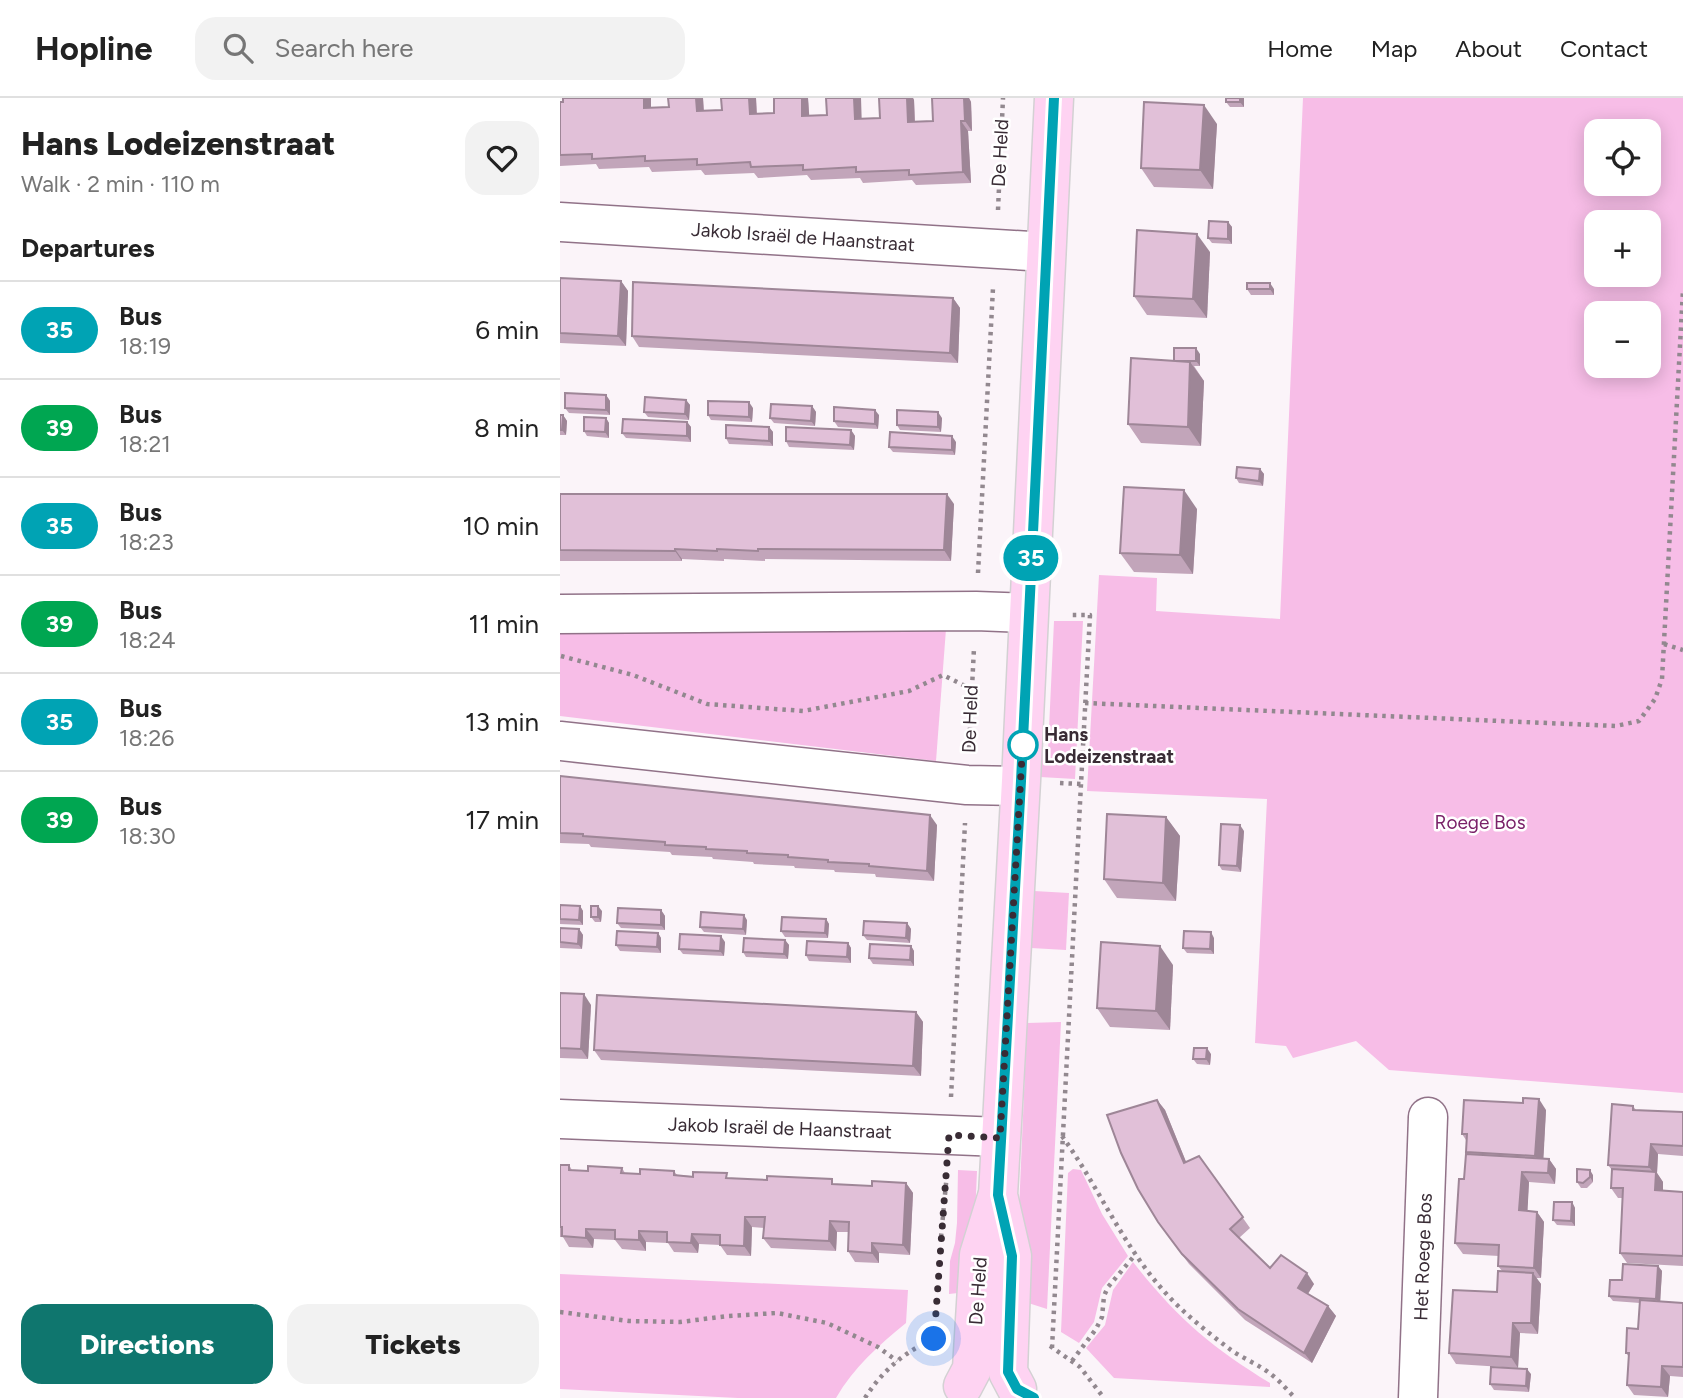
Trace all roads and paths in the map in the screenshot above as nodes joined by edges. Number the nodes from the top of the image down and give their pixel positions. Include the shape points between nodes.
1 (1003, 98) edge
2 (1054, 98) edge
3 (560, 222) edge
4 (996, 250) junction
5 (1046, 252) junction
6 (1683, 290) edge
7 (976, 611) junction
8 (1028, 613) junction
9 (560, 614) edge
10 (1664, 644) junction
11 (1683, 650) edge
12 (560, 656) edge
13 (971, 689) junction
14 (1085, 703) junction
15 (560, 741) edge
16 (1021, 784) junction
17 (1081, 784) junction
18 (967, 785) junction
19 (1428, 1117) dead end
20 (560, 1119) edge
21 (949, 1135) junction
22 (1062, 1136) junction
23 (1000, 1138) junction
24 (998, 1195) junction
25 (940, 1247) dead end
26 (1135, 1255) junction
27 (560, 1312) edge
28 (934, 1336) dead end
29 (897, 1361) junction
30 (1072, 1361) junction
31 (950, 1392) edge
32 (1026, 1394) edge
33 (865, 1398) edge
34 (1104, 1398) edge
35 (1295, 1398) edge
36 (1418, 1398) edge

1 - 4 path, De Held
2 - 5 main road, De Held
3 - 4 street, Jakob Israël de Haanstraat
4 - 5 street, Jakob Israël de Haanstraat
4 - 7 path, De Held
5 - 8 main road, De Held
6 - 10 path
7 - 8 street
7 - 9 street
7 - 13 path, De Held
8 - 14 path via 1090,615
8 - 16 main road, De Held
10 - 11 path
10 - 14 path via 1662,679 1655,699 1640,721 1616,726
12 - 13 path via 633,675 707,704 803,711 909,691 943,675
13 - 18 path, De Held
14 - 17 path
15 - 18 street
16 - 17 path
16 - 18 street
16 - 23 main road, De Held
17 - 22 path
18 - 21 path, De Held
19 - 36 street, Het Roege Bos
20 - 21 street, Jakob Israël de Haanstraat
21 - 23 street, Jakob Israël de Haanstraat
21 - 25 path, De Held
22 - 26 path
22 - 30 path via 1052,1348
23 - 24 main road, De Held
24 - 31 main road, De Held via 979,1255 972,1369
24 - 32 main road, De Held via 1012,1256 1008,1372
26 - 30 path via 1108,1287 1102,1317
26 - 35 path via 1196,1322 1272,1375
27 - 29 path via 680,1322 776,1313 827,1324
28 - 29 path
29 - 33 path
30 - 34 path
31 - 32 main road via 993,1383

